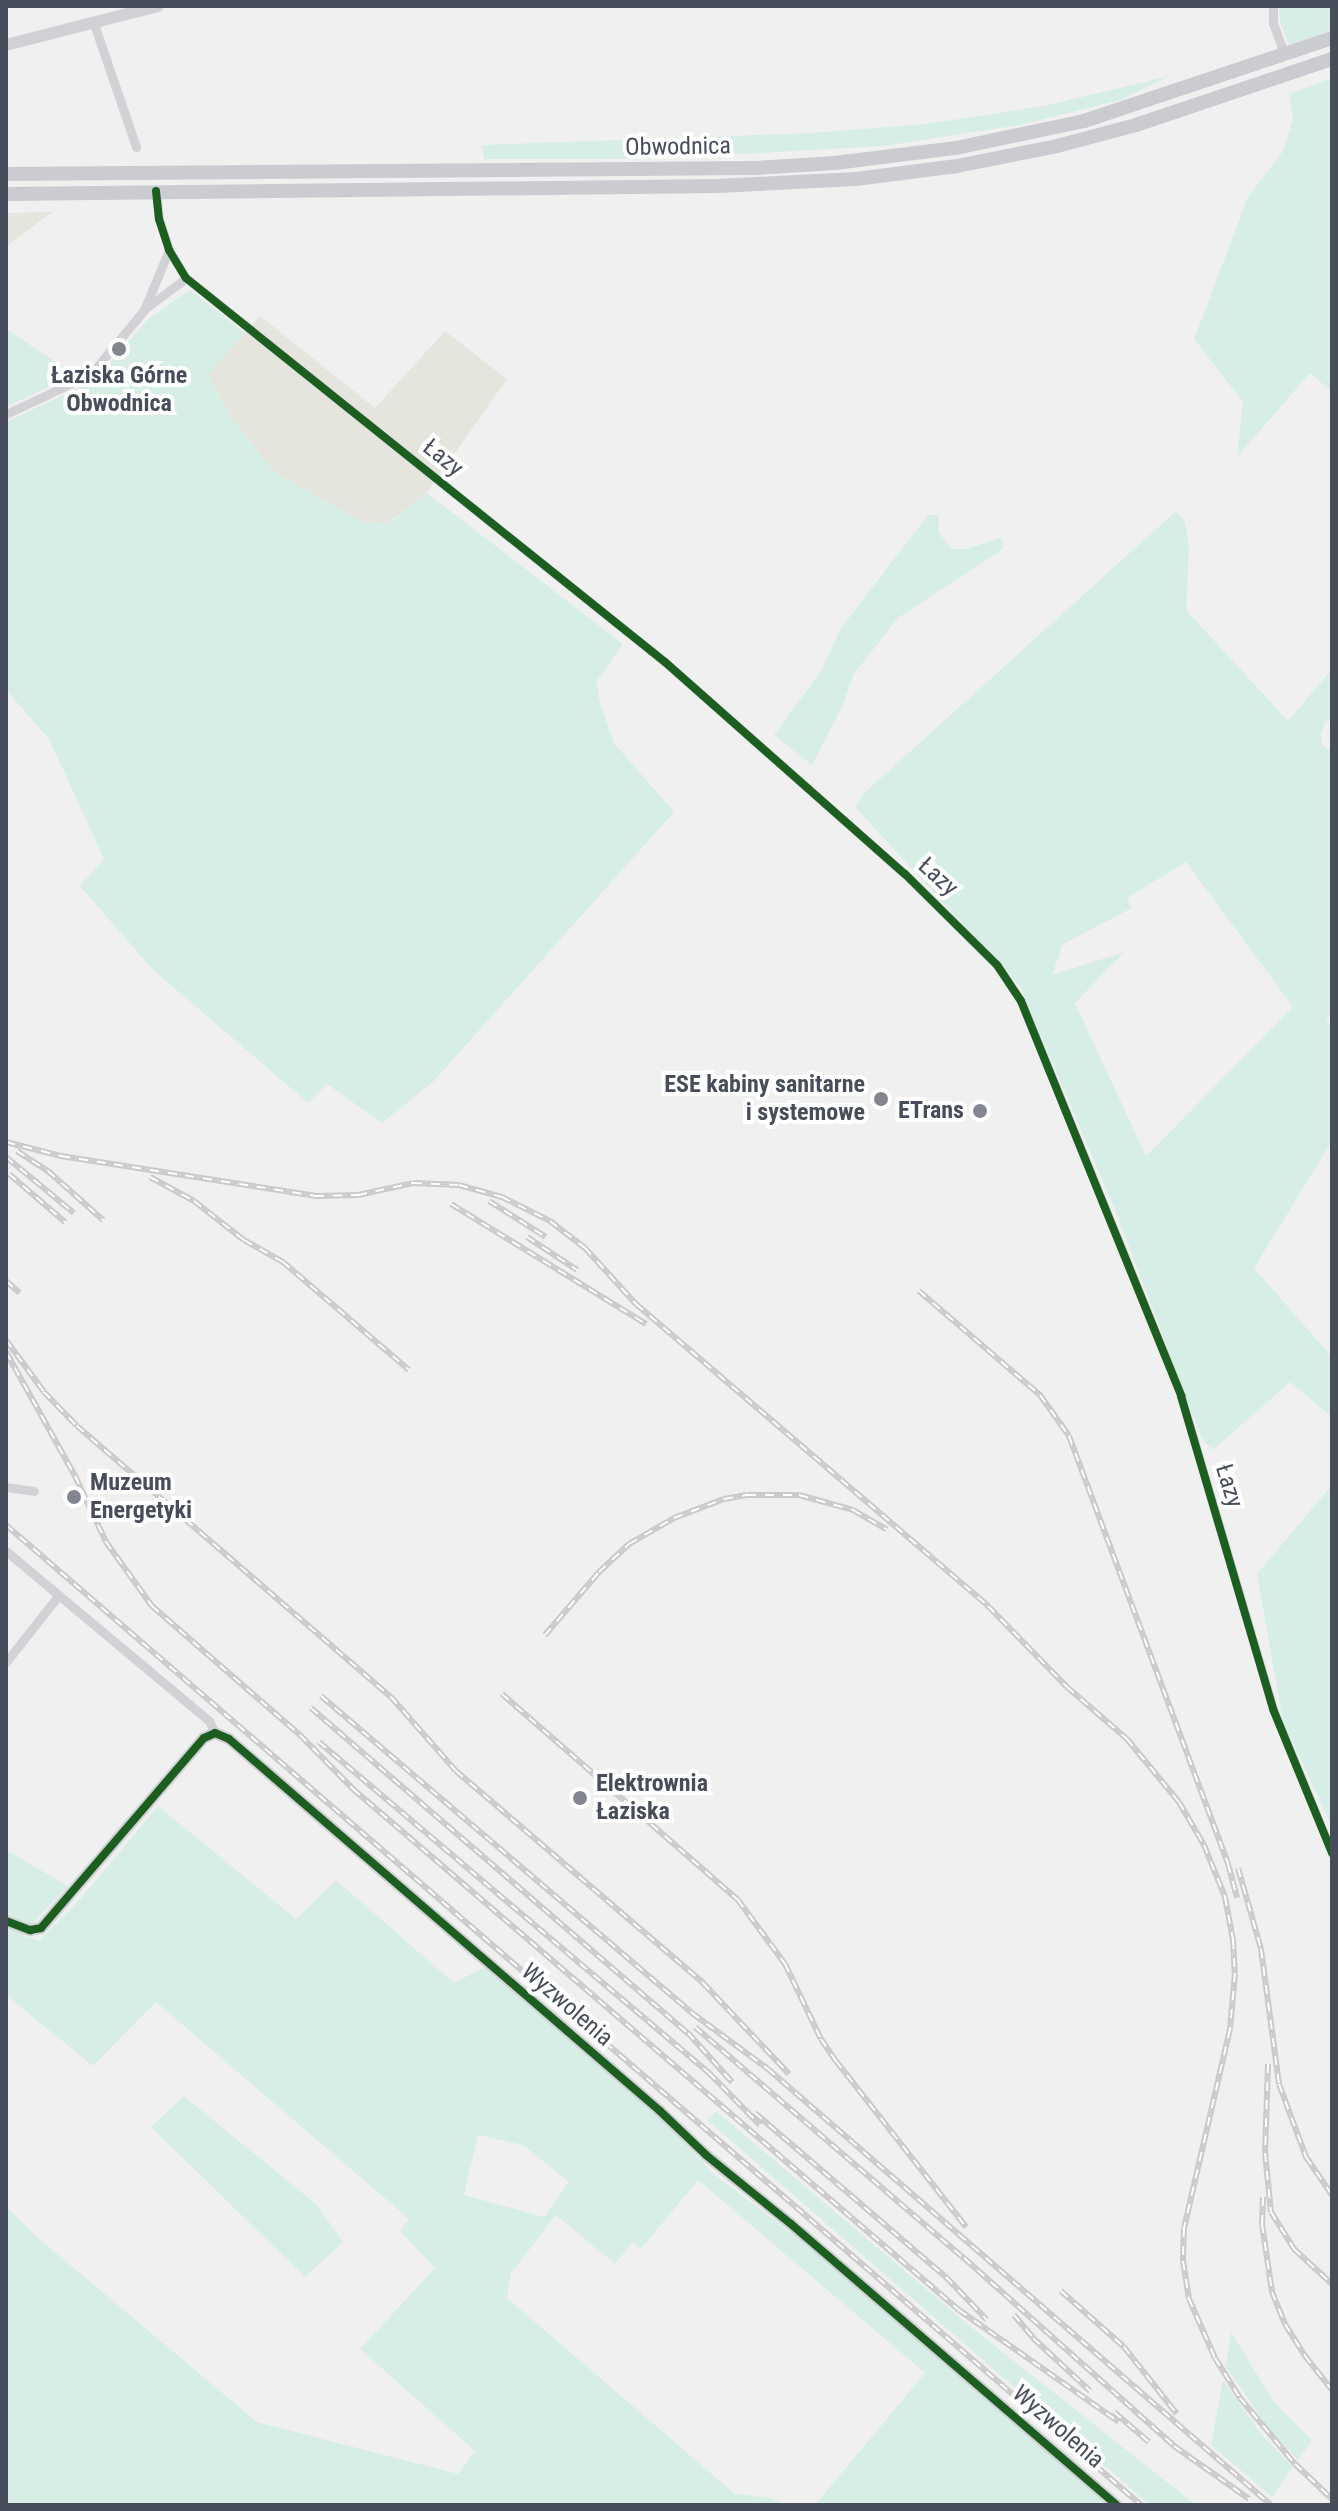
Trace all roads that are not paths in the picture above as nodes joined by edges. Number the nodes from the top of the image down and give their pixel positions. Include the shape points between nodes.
1 (158, 6) edge
2 (1273, 6) edge
3 (94, 24) junction
4 (1332, 38) edge
5 (6, 45) edge
6 (1284, 54) junction
7 (1332, 59) edge
8 (136, 147) dead end
9 (6, 174) edge
10 (156, 191) junction
11 (6, 194) edge
12 (169, 250) junction
13 (186, 278) junction
14 (144, 310) junction
15 (6, 414) edge
16 (6, 1487) edge
17 (34, 1491) dead end
18 (6, 1551) edge
19 (58, 1596) junction
20 (6, 1662) edge
21 (215, 1733) junction
22 (1332, 1853) edge
23 (6, 1921) edge
24 (1117, 2505) edge

1 - 3 street
2 - 6 street
3 - 5 street
3 - 8 street
4 - 6 main road, Obwodnica
6 - 9 main road, Obwodnica via 1084,121 956,148 835,163
7 - 10 main road, Obwodnica via 1057,146 886,176 764,185
10 - 11 main road, Obwodnica
10 - 12 street, Łazy
12 - 13 street, Łazy
12 - 14 street
13 - 14 street
13 - 22 street, Łazy via 687,680 905,874 997,965 1021,1001 1181,1396 1273,1709
14 - 15 street via 91,374
16 - 17 street
18 - 19 street
19 - 20 street
19 - 21 street via 209,1721
21 - 23 street via 204,1738 41,1928 30,1930
21 - 24 street, Wyzwolenia via 229,1739

